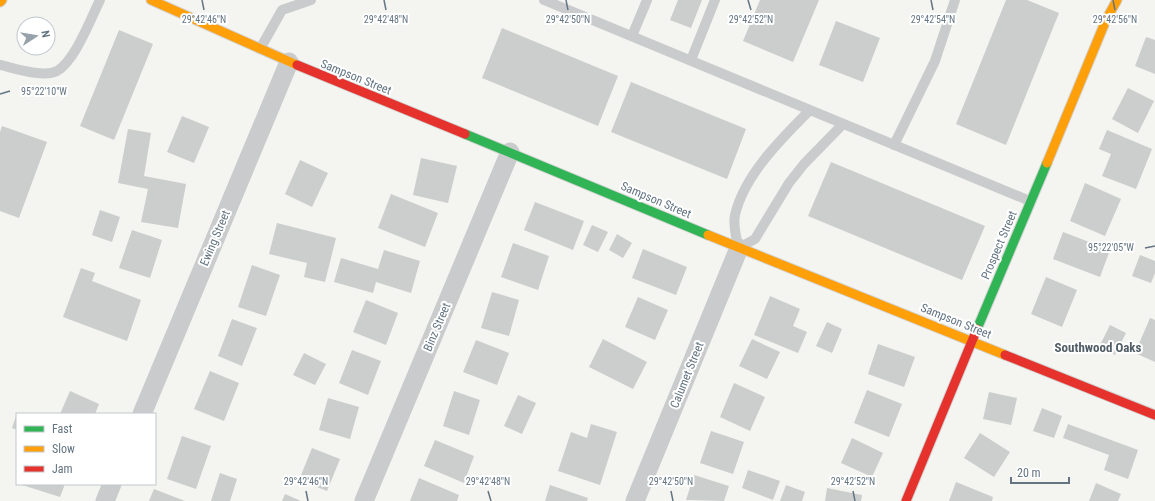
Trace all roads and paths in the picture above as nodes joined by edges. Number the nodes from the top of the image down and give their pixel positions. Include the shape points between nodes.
1 (100, 0) edge
2 (150, 0) edge
3 (311, 0) edge
4 (544, 0) edge
5 (647, 0) edge
6 (715, 0) edge
7 (955, 0) edge
8 (1117, 0) edge
9 (632, 36) junction
10 (260, 49) junction
11 (691, 60) junction
12 (289, 62) junction
13 (0, 64) edge
14 (810, 110) junction
15 (843, 124) junction
16 (894, 145) junction
17 (510, 152) junction
18 (1030, 201) junction
19 (739, 248) junction
20 (972, 340) junction
21 (142, 413) edge
22 (1155, 415) edge
23 (112, 485) edge
24 (105, 501) edge
25 (364, 501) edge
26 (634, 501) edge
27 (906, 501) edge

1 - 13 lane via 70,59 57,71 32,73
2 - 10 street, Sampson Street
3 - 10 lane via 282,10
4 - 9 lane
5 - 9 lane
6 - 11 lane
7 - 16 lane via 935,61
8 - 18 street, Prospect Street via 1106,20
9 - 11 lane
10 - 12 street, Sampson Street
11 - 14 lane
12 - 17 street, Sampson Street
12 - 21 street, Ewing Street
14 - 15 lane
14 - 19 lane via 768,156 742,197 735,215 734,228
15 - 16 lane
15 - 19 lane via 788,183 755,239
16 - 18 lane
17 - 19 street, Sampson Street
17 - 25 street, Binz Street
18 - 20 street, Prospect Street
19 - 20 street, Sampson Street
19 - 26 street, Calumet Street
20 - 22 street, Sampson Street
20 - 27 street, Prospect Street
23 - 24 street

